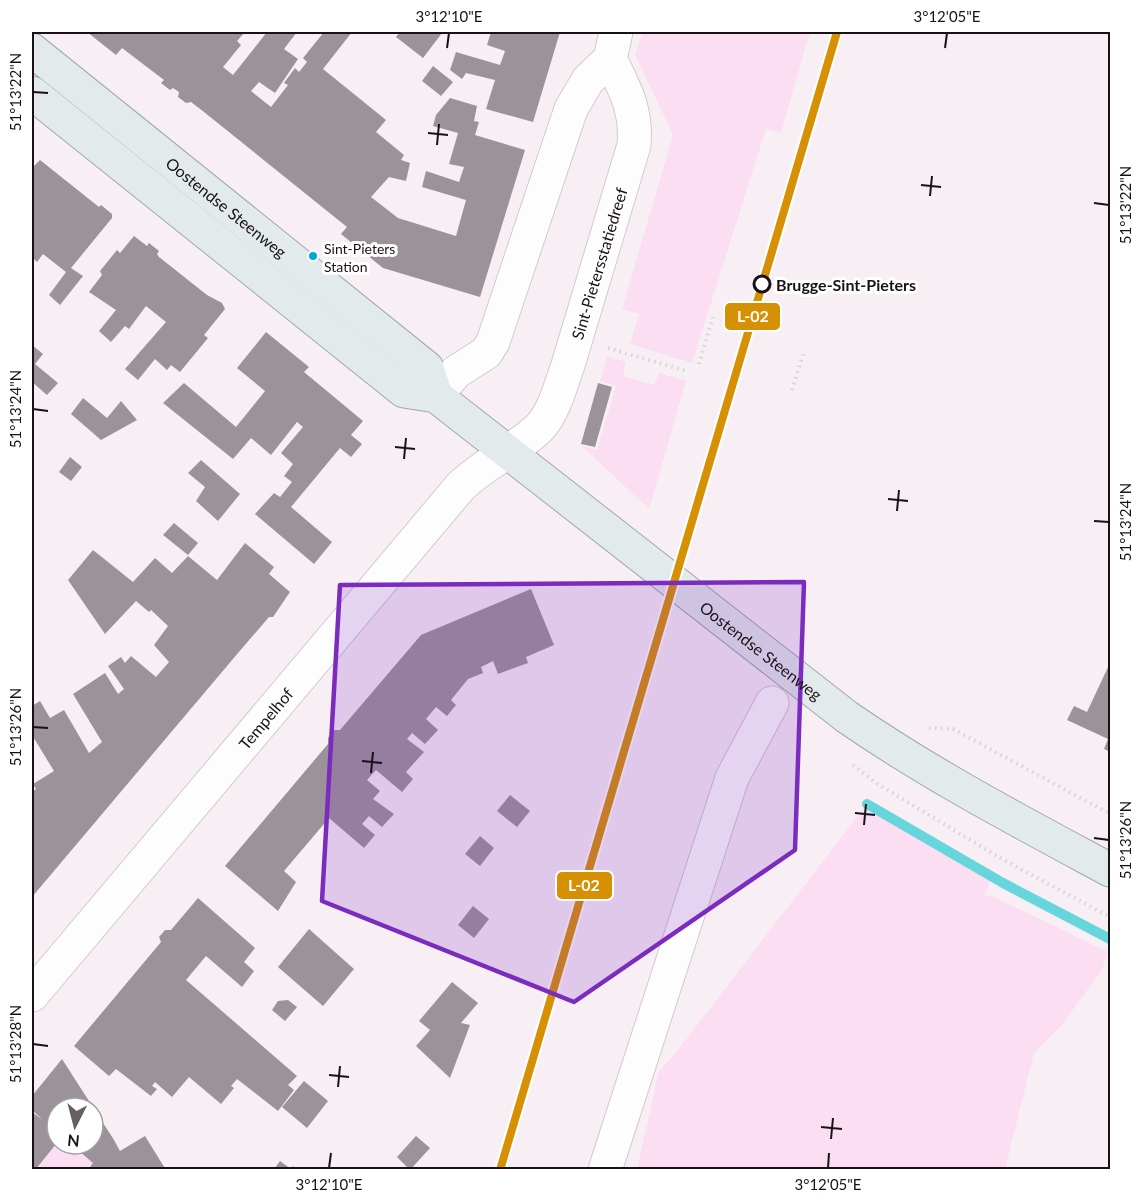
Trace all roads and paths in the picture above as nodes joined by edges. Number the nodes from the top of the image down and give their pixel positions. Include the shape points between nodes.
1 (613, 45) edge
2 (36, 64) edge
3 (32, 93) edge
4 (713, 317) dead end
5 (606, 348) dead end
6 (804, 352) dead end
7 (699, 364) dead end
8 (687, 371) dead end
9 (792, 390) dead end
10 (436, 396) junction
11 (507, 450) junction
12 (772, 703) dead end
13 (924, 727) dead end
14 (1110, 814) edge
15 (1110, 870) edge
16 (32, 995) edge
17 (605, 1170) edge

1 - 10 street, Sint-Pietersstatiedreef via 571,109 493,342 486,353 456,372
1 - 11 street, Sint-Pietersstatiedreef via 636,123 634,145 558,394 541,426
2 - 10 main road, Oostendse Steenweg via 427,368
3 - 10 main road, Oostendse Steenweg via 404,391
4 - 7 path
5 - 8 path
6 - 9 path
10 - 11 main road, Oostendse Steenweg
11 - 15 main road, Oostendse Steenweg via 586,515 899,753
11 - 16 street, Tempelhof via 479,468 461,486
12 - 17 street via 732,778
13 - 14 path via 953,729

